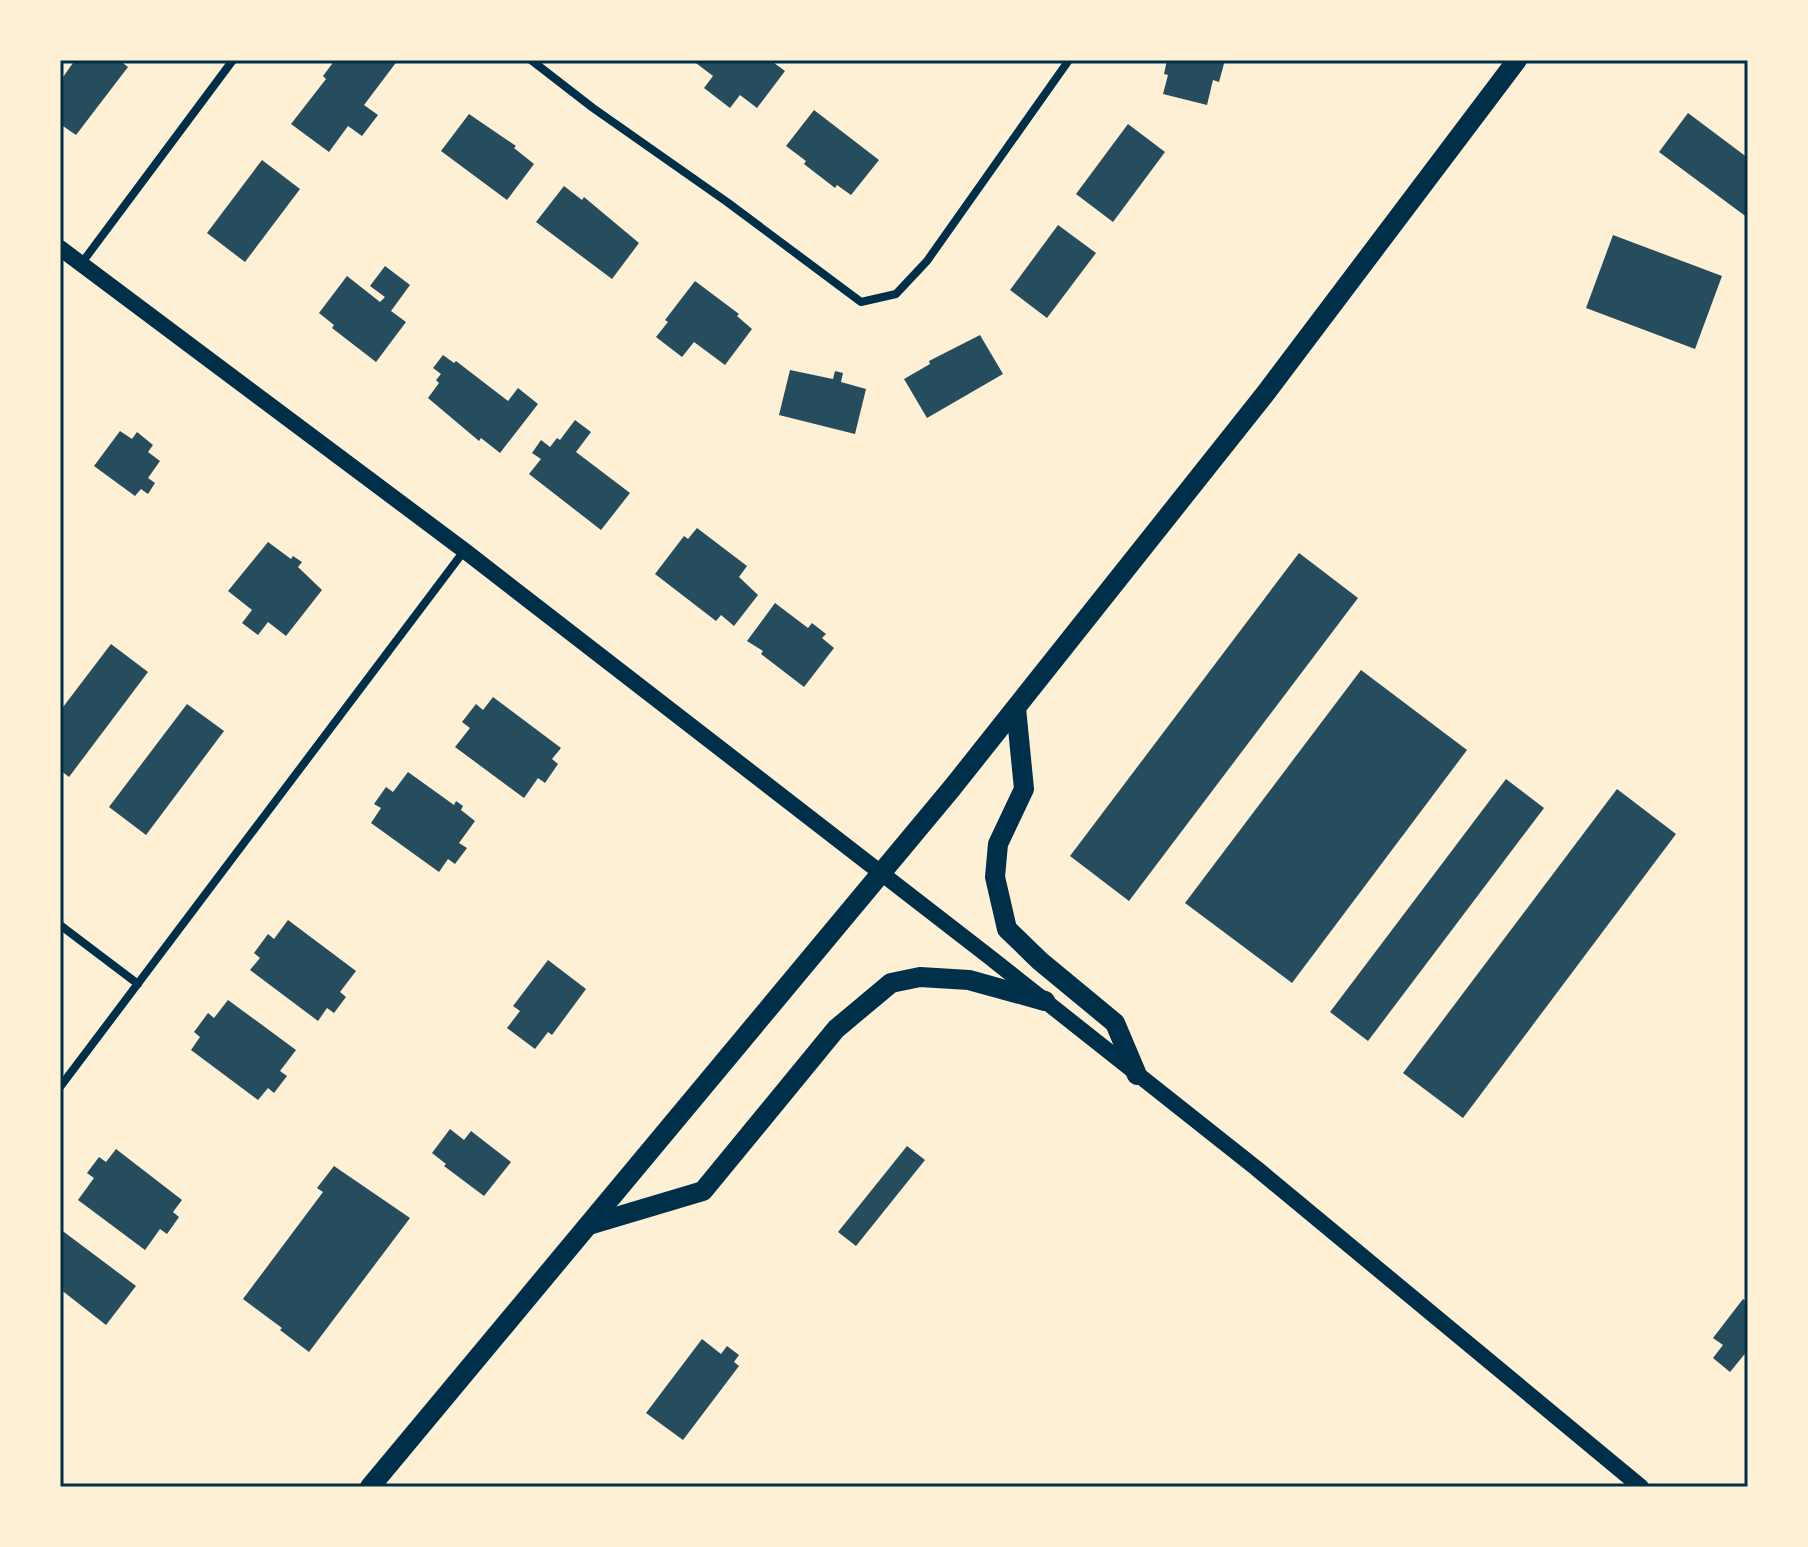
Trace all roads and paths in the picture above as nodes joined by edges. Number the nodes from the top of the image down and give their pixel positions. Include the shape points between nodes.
1 (233, 60) edge
2 (531, 60) edge
3 (1069, 60) edge
4 (1517, 60) edge
5 (60, 248) edge
6 (81, 264) junction
7 (465, 551) junction
8 (1016, 708) junction
9 (882, 873) junction
10 (60, 925) edge
11 (138, 984) junction
12 (1045, 1001) junction
13 (1137, 1075) junction
14 (60, 1087) edge
15 (589, 1225) junction
16 (370, 1487) edge
17 (1641, 1487) edge

1 - 6 street
2 - 3 street via 861,302 896,294 927,261
4 - 8 main road via 1265,394
5 - 6 main road
6 - 7 main road
7 - 9 main road
7 - 11 street
8 - 9 main road
8 - 13 main road via 1024,789 998,844 995,877 1007,929 1115,1023
9 - 12 main road
9 - 15 main road
10 - 11 street
11 - 14 street
12 - 13 main road
12 - 15 main road via 969,980 920,977 891,983 836,1029 703,1191
13 - 17 main road
15 - 16 main road

